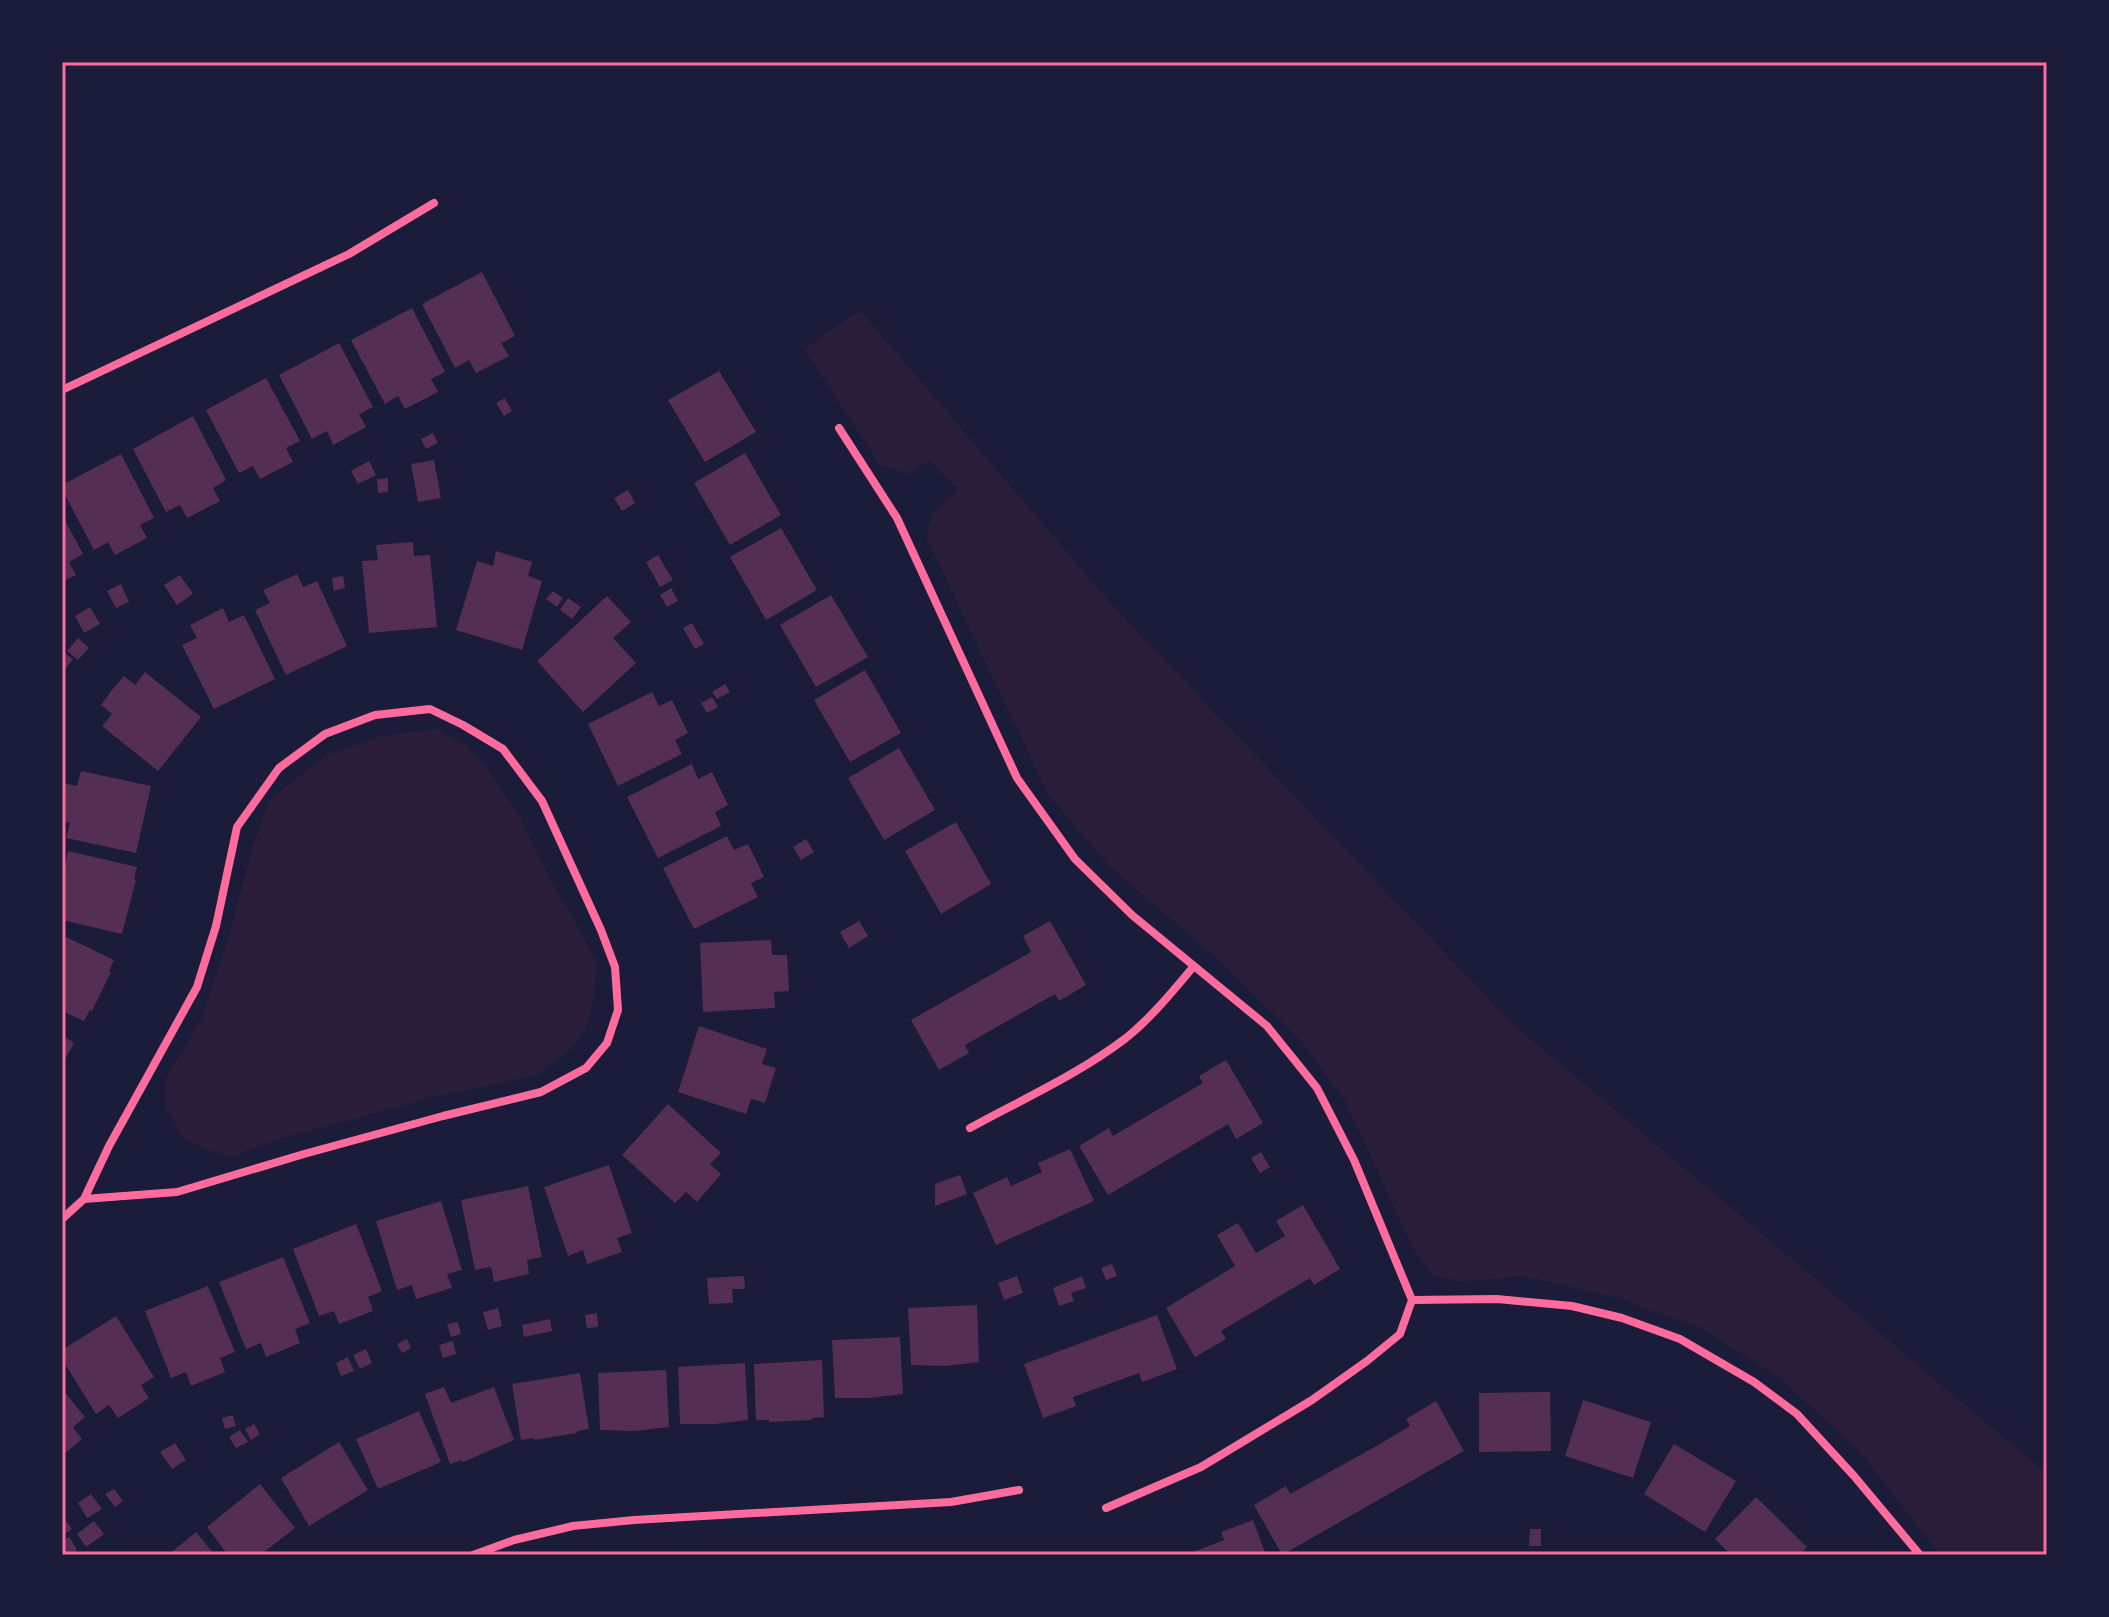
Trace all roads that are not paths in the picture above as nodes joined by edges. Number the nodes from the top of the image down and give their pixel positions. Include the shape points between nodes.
1 (434, 203) dead end
2 (62, 390) edge
3 (839, 428) dead end
4 (1194, 966) junction
5 (970, 1128) dead end
6 (84, 1199) junction
7 (62, 1219) edge
8 (1412, 1300) junction
9 (1019, 1490) dead end
10 (1106, 1508) dead end
11 (473, 1555) edge
12 (1920, 1555) edge

1 - 2 street via 349,254
3 - 4 street via 897,518 1017,778 1075,859
4 - 5 street via 1126,1037
4 - 8 street via 1267,1026 1317,1088 1354,1160
6 - 6 street via 197,987 237,827 279,768 325,734 375,715 430,709 503,749 542,801 615,967 618,1010 607,1043 586,1068 541,1092 177,1192
6 - 7 street
8 - 10 street via 1400,1334 1312,1400 1201,1467
8 - 12 street via 1497,1299 1572,1306 1680,1339 1797,1414
9 - 11 street via 951,1502 573,1526

